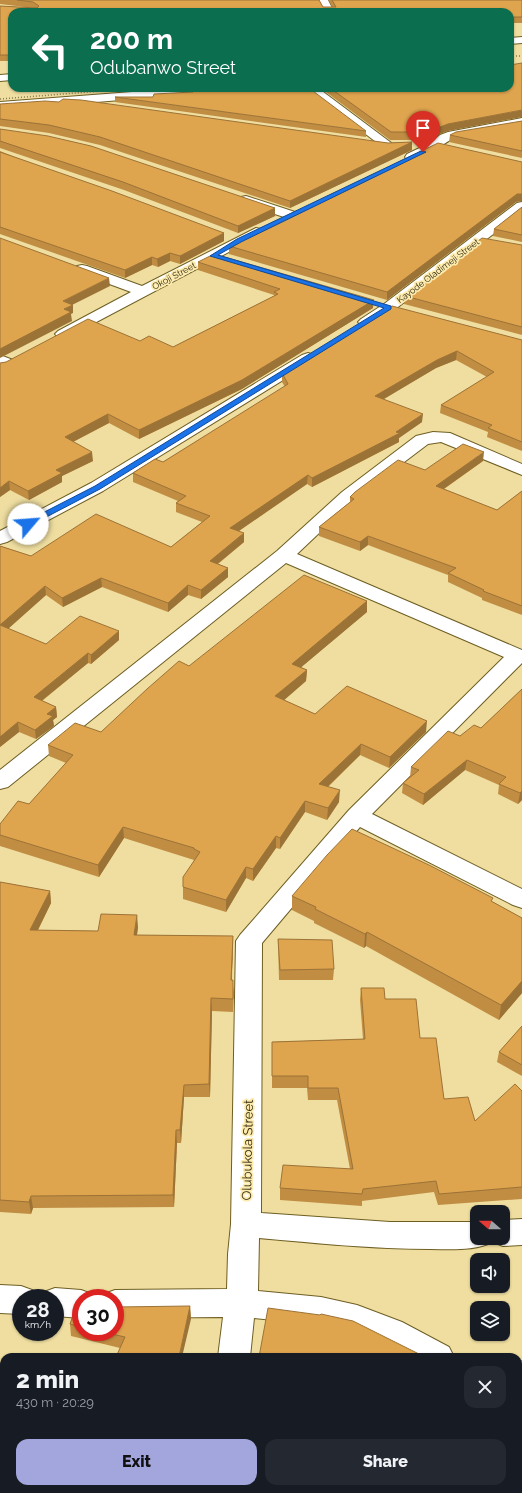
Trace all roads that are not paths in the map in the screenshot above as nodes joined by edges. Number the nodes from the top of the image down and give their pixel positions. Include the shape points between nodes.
1 (184, 92) edge
2 (317, 92) edge
3 (73, 102) junction
4 (0, 106) edge
5 (120, 108) edge
6 (522, 122) edge
7 (365, 142) edge
8 (399, 145) junction
9 (436, 145) junction
10 (452, 149) edge
11 (402, 162) edge
12 (231, 195) edge
13 (522, 206) edge
14 (304, 209) edge
15 (290, 216) junction
16 (224, 235) edge
17 (239, 240) junction
18 (213, 256) junction
19 (228, 260) edge
20 (72, 266) edge
21 (143, 292) junction
22 (352, 330) edge
23 (48, 342) edge
24 (319, 350) edge
25 (522, 470) edge
26 (0, 538) edge
27 (284, 554) junction
28 (520, 656) edge
29 (0, 782) edge
30 (357, 816) junction
31 (522, 899) edge
32 (246, 1224) junction
33 (522, 1232) edge
34 (510, 1233) edge
35 (470, 1235) edge
36 (241, 1294) junction
37 (0, 1299) edge
38 (12, 1300) edge
39 (124, 1303) edge
40 (234, 1353) edge
41 (430, 1353) edge

1 - 3 street
2 - 8 street
3 - 4 street
3 - 5 street
6 - 9 street via 452,135
7 - 8 street
8 - 9 street
9 - 10 street
9 - 11 street
12 - 15 street
13 - 22 street, Kayode Oladimeji Street via 487,241
14 - 15 street, Okoji Street
15 - 17 street, Okoji Street
16 - 17 street
17 - 18 street, Okoji Street
18 - 19 street
18 - 21 street, Okoji Street
20 - 21 street
21 - 23 street, Okoji Street
24 - 26 street via 97,488
25 - 27 street via 444,437 422,440 348,496
27 - 28 street
27 - 29 street
28 - 30 street
30 - 31 street
30 - 32 street, Olubukola Street via 249,941
32 - 35 street via 336,1233
32 - 36 street, Olubukola Street
33 - 34 street
36 - 39 street
36 - 40 street, Olubukola Street
36 - 41 street via 357,1319 391,1332
37 - 38 street

